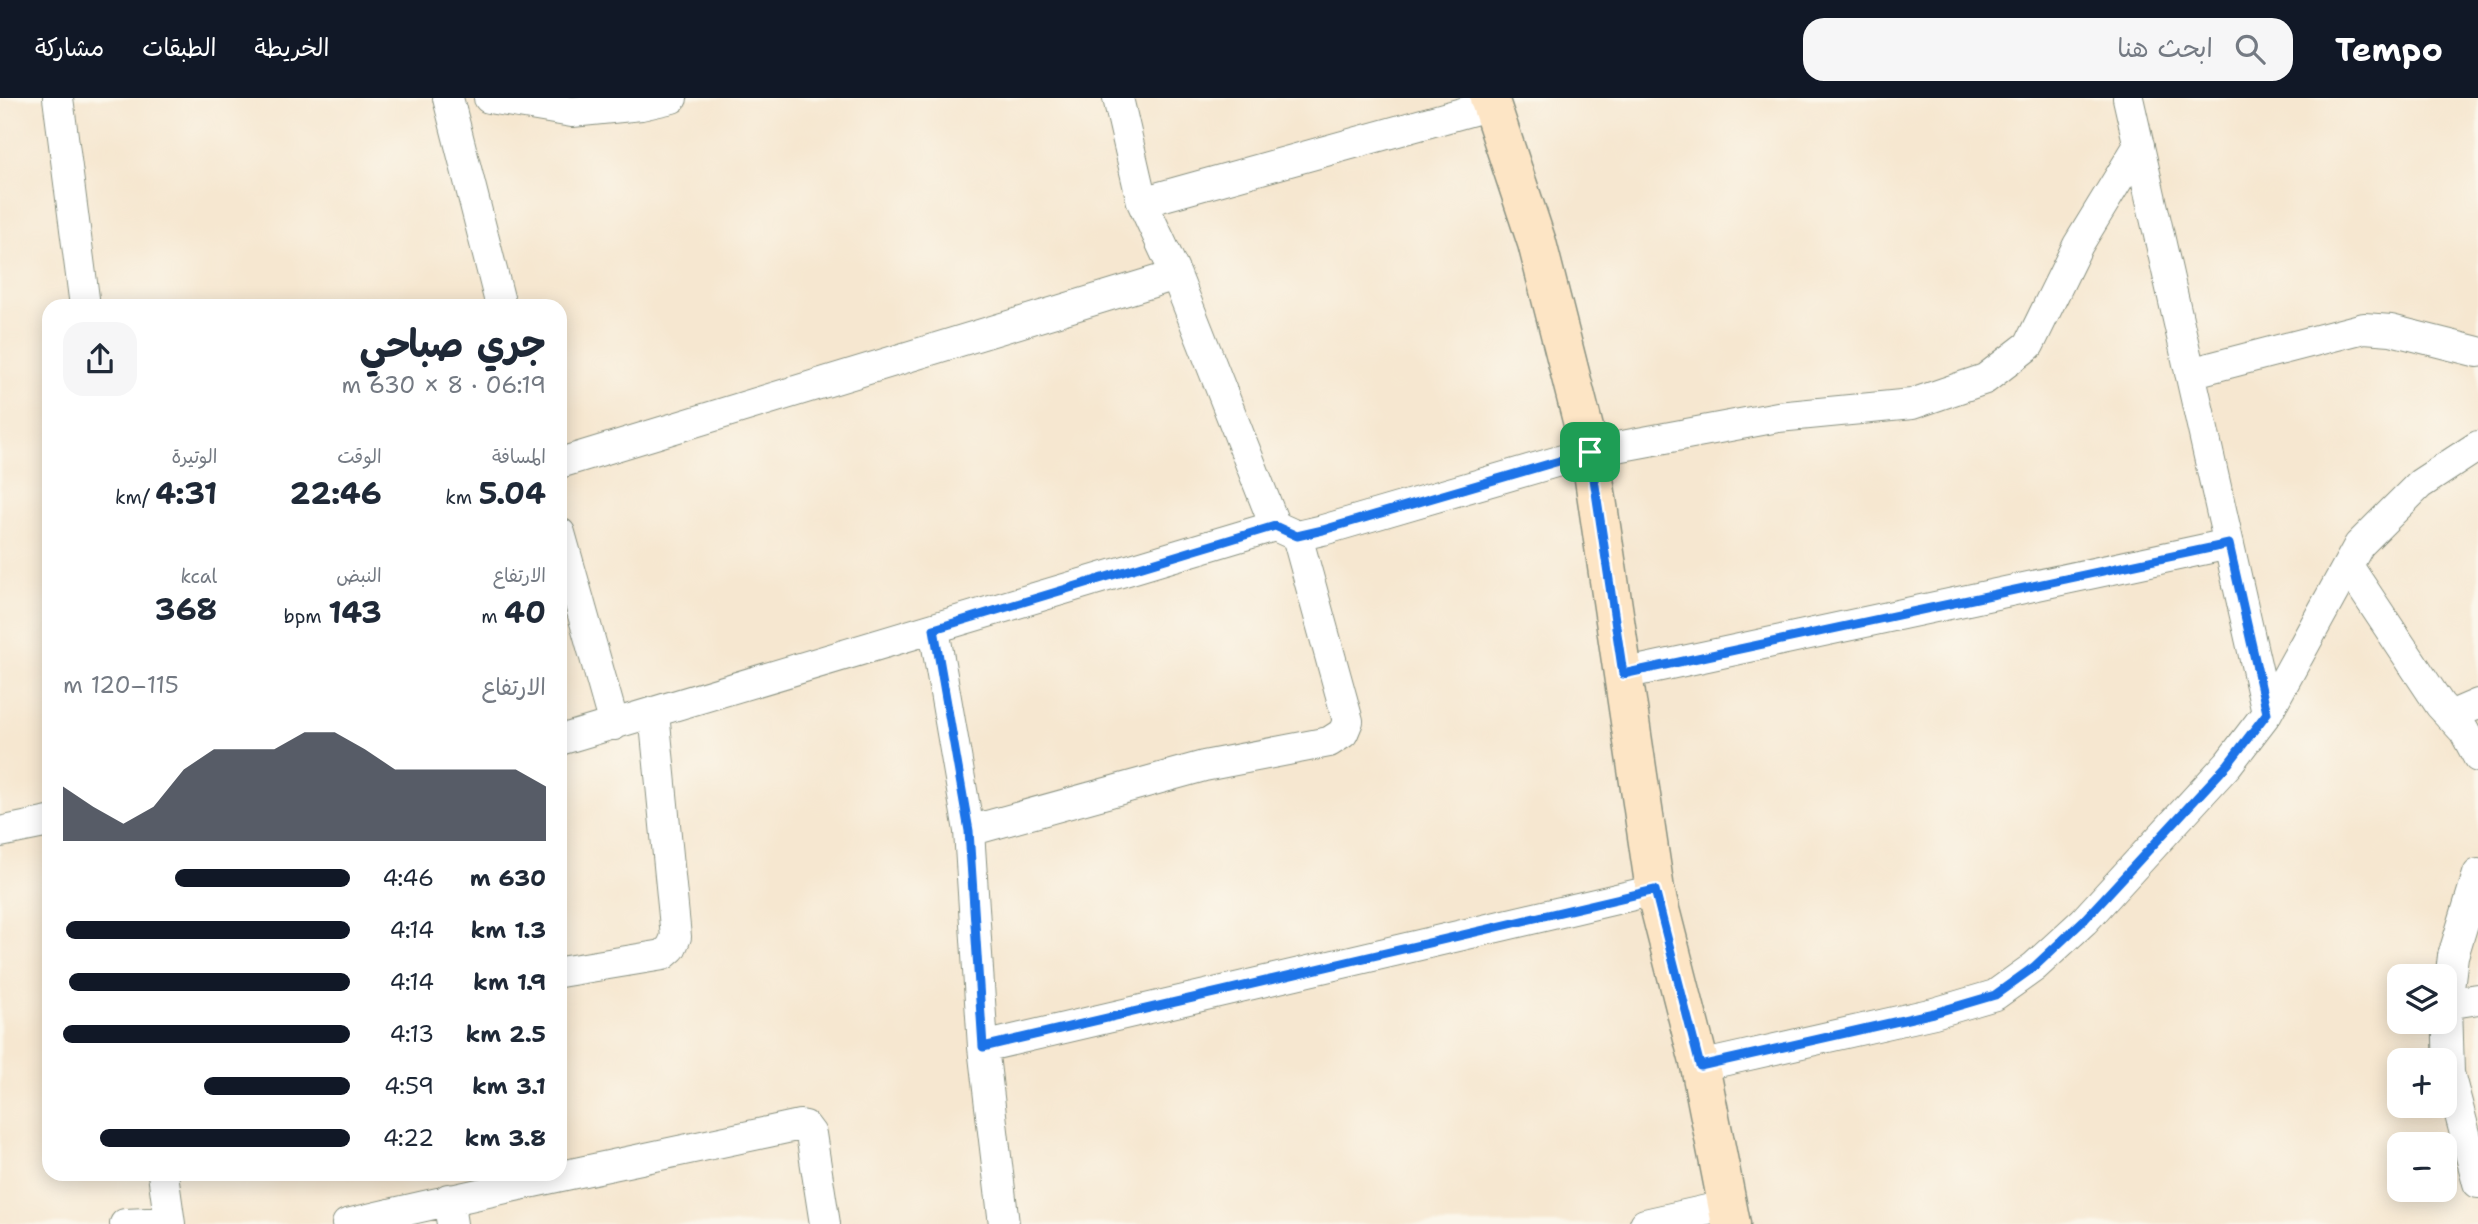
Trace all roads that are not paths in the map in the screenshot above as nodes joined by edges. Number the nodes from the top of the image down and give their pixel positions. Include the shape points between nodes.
1 (58, 98) edge
2 (448, 98) edge
3 (489, 98) edge
4 (672, 98) edge
5 (1118, 98) edge
6 (2128, 98) edge
7 (1490, 102) edge
8 (571, 105) edge
9 (2138, 145) junction
10 (1142, 202) junction
11 (1176, 275) junction
12 (84, 299) edge
13 (499, 299) edge
14 (2478, 352) edge
15 (2190, 373) junction
16 (2478, 446) edge
17 (1590, 452) junction
18 (567, 461) edge
19 (1286, 531) junction
20 (2229, 544) junction
21 (567, 558) edge
22 (2348, 566) junction
23 (934, 629) junction
24 (1623, 674) junction
25 (2478, 705) edge
26 (654, 713) junction
27 (2267, 713) junction
28 (2450, 716) junction
29 (614, 725) junction
30 (567, 738) edge
31 (2478, 757) edge
32 (42, 823) edge
33 (969, 831) junction
34 (0, 832) edge
35 (2478, 874) edge
36 (1655, 890) junction
37 (2452, 964) edge
38 (567, 971) edge
39 (2478, 999) edge
40 (2457, 1002) edge
41 (2448, 1034) edge
42 (983, 1047) junction
43 (1700, 1066) junction
44 (567, 1177) edge
45 (164, 1181) edge
46 (545, 1181) edge
47 (2478, 1182) edge
48 (459, 1198) edge
49 (1728, 1215) edge
50 (170, 1223) edge
51 (125, 1224) edge
52 (347, 1224) edge
53 (825, 1224) edge
54 (1004, 1224) edge
55 (1645, 1224) edge

1 - 12 street
2 - 13 street
3 - 8 street
4 - 8 street via 641,105
5 - 10 street
6 - 9 street
7 - 10 street
7 - 17 street via 1537,243
9 - 15 street
9 - 17 street via 2078,245 2029,345 1985,379 1912,404 1779,417
10 - 11 street
11 - 18 street
11 - 19 street
14 - 15 street via 2391,330 2364,328
15 - 20 street
16 - 22 street via 2420,484 2359,545
17 - 19 street via 1323,530
17 - 24 street
19 - 23 street
19 - 33 street via 1348,721 1343,733 1329,742 1204,766
20 - 24 street
20 - 27 street
21 - 29 street
22 - 27 street
22 - 28 street
23 - 26 street
23 - 33 street
24 - 36 street
25 - 28 street
26 - 29 street
26 - 38 street via 676,937 663,955
27 - 43 street via 2228,764 2084,920 2034,967 1995,995
28 - 31 street
29 - 30 street
32 - 34 street
33 - 42 street
35 - 37 street
36 - 42 street
36 - 43 street
39 - 40 street
41 - 47 street via 2449,1073
42 - 54 street
43 - 49 street
44 - 53 street via 800,1125 811,1134
45 - 50 street
46 - 48 street
48 - 52 street
49 - 55 street
50 - 51 street

